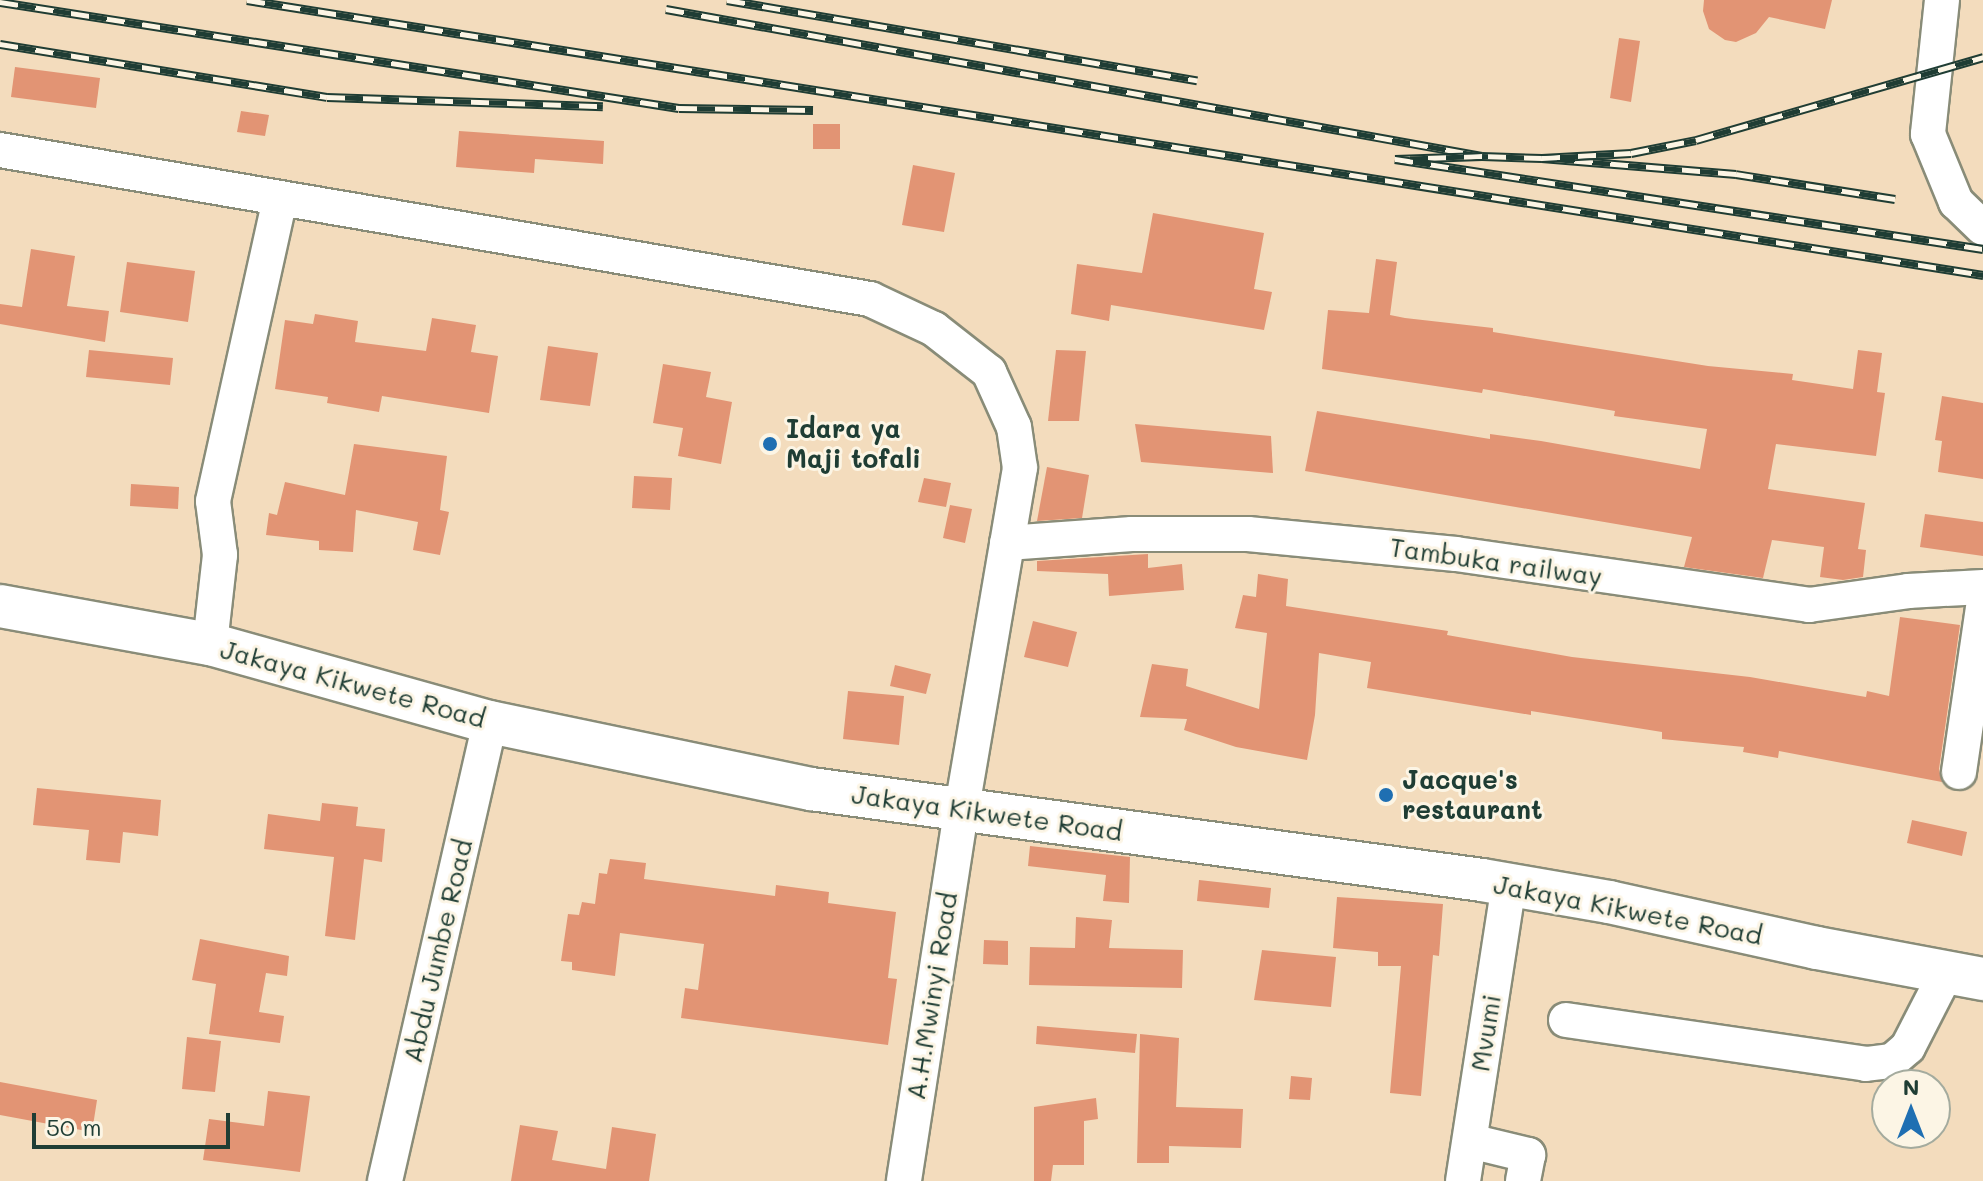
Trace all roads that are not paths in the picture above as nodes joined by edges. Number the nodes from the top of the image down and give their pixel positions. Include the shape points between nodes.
1 (1942, 0) edge
2 (0, 150) edge
3 (280, 198) junction
4 (1983, 228) edge
5 (1007, 543) junction
6 (1983, 587) edge
7 (0, 606) edge
8 (1983, 608) edge
9 (210, 644) junction
10 (490, 722) junction
11 (1959, 772) dead end
12 (961, 812) junction
13 (1509, 885) junction
14 (1965, 976) edge
15 (1566, 1020) dead end
16 (1470, 1141) junction
17 (385, 1181) edge
18 (904, 1181) edge
19 (1463, 1181) edge
20 (1523, 1181) edge

1 - 4 street via 1928,134 1956,202
2 - 3 street, A.H.Mwinyi Road
3 - 5 street, A.H.Mwinyi Road via 870,299 934,329 989,372 1014,427 1020,468
3 - 9 street via 213,501 220,555
5 - 6 street, Tambuka railway via 1132,534 1248,534 1456,554 1809,605
5 - 12 street, A.H.Mwinyi Road
7 - 9 main road, Jakaya Kikwete Road
8 - 11 street
9 - 10 main road, Jakaya Kikwete Road
10 - 12 main road, Jakaya Kikwete Road via 811,789
10 - 17 street, Abdu Jumbe Road
12 - 13 main road, Jakaya Kikwete Road
12 - 18 street, A.H.Mwinyi Road
13 - 14 main road, Jakaya Kikwete Road
13 - 16 street, Mvumi
14 - 15 street via 1908,1047 1892,1061 1866,1064
16 - 19 street, Mvumi
16 - 20 street via 1528,1155

